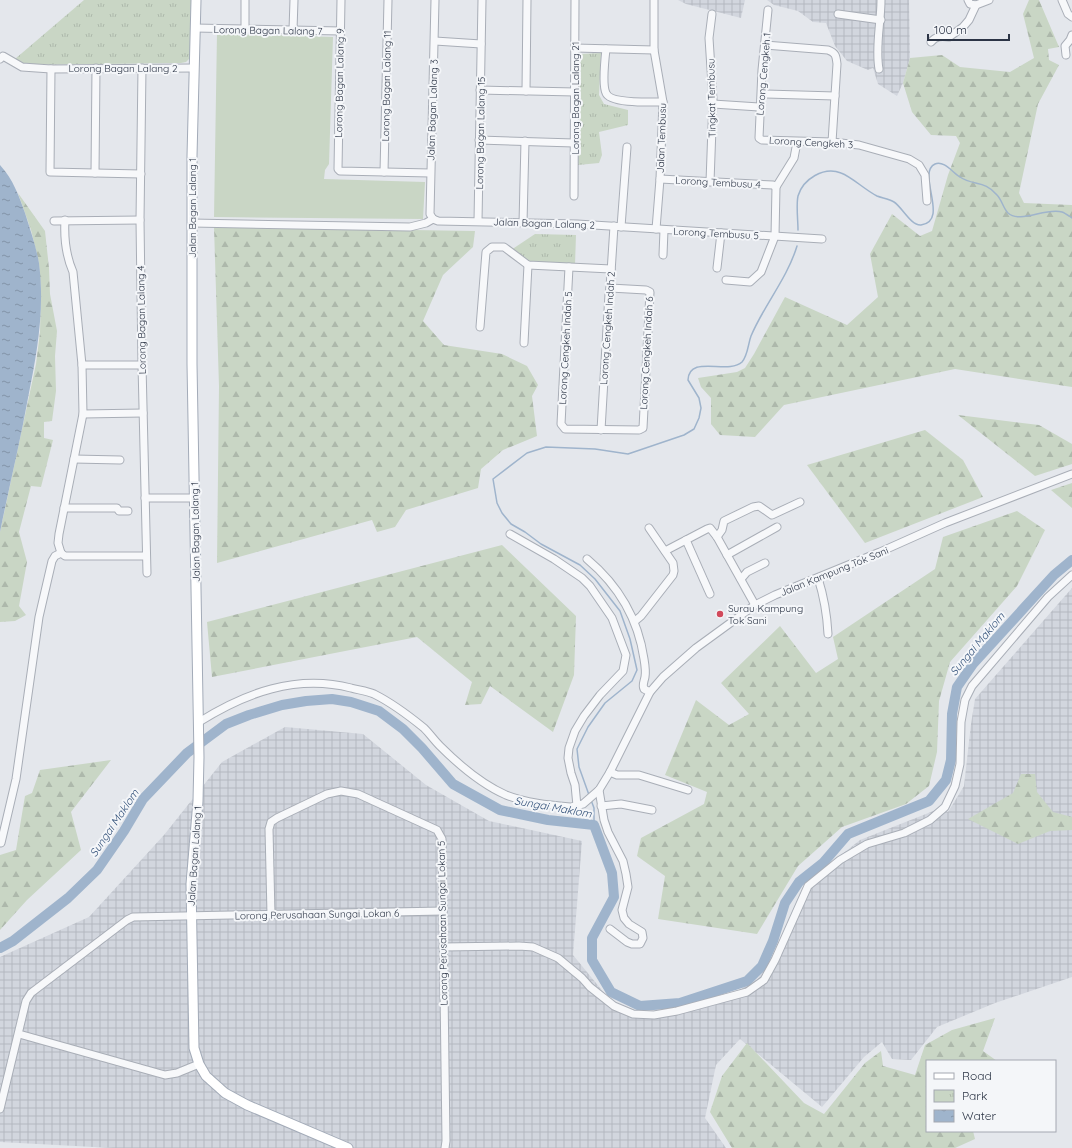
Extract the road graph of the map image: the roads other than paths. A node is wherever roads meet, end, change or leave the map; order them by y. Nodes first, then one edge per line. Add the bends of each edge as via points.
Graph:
1 (196, 0) edge
2 (245, 0) edge
3 (294, 0) edge
4 (341, 0) edge
5 (388, 0) edge
6 (435, 0) edge
7 (482, 0) edge
8 (527, 0) edge
9 (575, 0) edge
10 (654, 0) edge
11 (881, 0) edge
12 (968, 0) edge
13 (989, 0) edge
14 (1062, 0) edge
15 (976, 6) junction
16 (768, 10) dead end
17 (712, 14) dead end
18 (838, 14) dead end
19 (1072, 17) edge
20 (881, 20) junction
21 (195, 28) junction
22 (245, 30) junction
23 (293, 30) junction
24 (341, 31) junction
25 (1072, 35) edge
26 (435, 41) junction
27 (931, 42) dead end
28 (481, 44) junction
29 (765, 45) junction
30 (575, 48) junction
31 (606, 49) junction
32 (654, 50) junction
33 (1066, 55) dead end
34 (0, 59) edge
35 (96, 68) junction
36 (142, 68) junction
37 (194, 68) junction
38 (51, 69) junction
39 (879, 69) dead end
40 (480, 90) junction
41 (526, 91) junction
42 (575, 92) junction
43 (766, 94) dead end
44 (835, 96) junction
45 (663, 102) junction
46 (713, 104) junction
47 (759, 107) junction
48 (759, 138) joint
49 (479, 140) junction
50 (525, 141) junction
51 (797, 142) junction
52 (832, 142) junction
53 (574, 143) junction
54 (627, 147) dead end
55 (384, 172) junction
56 (430, 173) junction
57 (95, 174) junction
58 (141, 174) junction
59 (660, 179) junction
60 (710, 182) junction
61 (776, 187) junction
62 (574, 196) dead end
63 (928, 201) dead end
64 (433, 218) junction
65 (65, 220) junction
66 (140, 220) junction
67 (54, 221) dead end
68 (478, 221) junction
69 (523, 222) junction
70 (192, 223) junction
71 (618, 226) junction
72 (656, 229) junction
73 (664, 230) junction
74 (720, 233) junction
75 (775, 236) junction
76 (822, 240) dead end
77 (663, 254) dead end
78 (528, 265) junction
79 (569, 267) junction
80 (717, 268) dead end
81 (611, 269) junction
82 (726, 280) dead end
83 (610, 288) junction
84 (480, 327) dead end
85 (524, 343) dead end
86 (82, 365) junction
87 (142, 365) junction
88 (143, 413) junction
89 (83, 414) junction
90 (601, 430) junction
91 (74, 459) junction
92 (120, 460) dead end
93 (1072, 474) edge
94 (145, 498) junction
95 (194, 498) junction
96 (800, 502) dead end
97 (64, 508) junction
98 (128, 511) dead end
99 (778, 526) dead end
100 (649, 528) dead end
101 (510, 534) dead end
102 (717, 537) junction
103 (686, 540) junction
104 (665, 551) junction
105 (61, 553) junction
106 (727, 555) junction
107 (146, 556) junction
108 (587, 559) dead end
109 (765, 563) dead end
110 (147, 572) dead end
111 (1072, 574) edge
112 (818, 578) junction
113 (741, 579) junction
114 (710, 594) dead end
115 (755, 605) junction
116 (635, 621) junction
117 (828, 634) dead end
118 (650, 692) junction
119 (199, 723) junction
120 (610, 772) junction
121 (688, 790) dead end
122 (598, 791) junction
123 (580, 805) junction
124 (601, 806) junction
125 (652, 810) dead end
126 (0, 843) edge
127 (443, 911) junction
128 (271, 915) junction
129 (191, 916) junction
130 (610, 928) dead end
131 (443, 947) junction
132 (19, 1034) junction
133 (199, 1064) junction
134 (0, 1109) edge
135 (348, 1148) edge
136 (445, 1148) edge

1 - 21 main road, Jalan Bagan Lalang 1
2 - 22 street
3 - 23 street
4 - 24 street, Lorong Bagan Lalang 9
5 - 55 street, Lorong Bagan Lalang 11
6 - 26 street, Jalan Bagan Lalang 3
7 - 28 street, Lorong Bagan Lalang 15
8 - 41 street
9 - 30 street, Lorong Bagan Lalang 21
10 - 32 street, Jalan Tembusu
11 - 20 street
12 - 15 street
13 - 15 street
14 - 19 street
15 - 27 street via 963,27 948,37 934,38
16 - 29 street, Lorong Cengkeh 1
17 - 46 street, Tingkat Tembusu via 709,38
18 - 20 street
20 - 39 street via 877,56
21 - 22 street, Lorong Bagan Lalang 7
21 - 37 main road, Jalan Bagan Lalang 1
22 - 23 street, Lorong Bagan Lalang 7
23 - 24 street, Lorong Bagan Lalang 7
24 - 55 street, Lorong Bagan Lalang 9 via 337,166 340,171
25 - 33 street via 1065,46
26 - 28 street
26 - 56 street, Jalan Bagan Lalang 3
28 - 40 street, Lorong Bagan Lalang 15
29 - 44 street via 828,50 834,53
29 - 47 street, Lorong Cengkeh 1
30 - 31 street
30 - 42 street, Lorong Bagan Lalang 21
31 - 32 street
31 - 45 street via 604,82 608,96 617,100
32 - 45 street, Jalan Tembusu
34 - 38 street, Lorong Bagan Lalang 2 via 3,56 22,67
35 - 36 street, Lorong Bagan Lalang 2
35 - 38 street, Lorong Bagan Lalang 2
35 - 57 street
36 - 37 street, Lorong Bagan Lalang 2
36 - 58 street, Lorong Bagan Lalang 4
37 - 70 main road, Jalan Bagan Lalang 1
38 - 57 street via 50,172
40 - 41 street
40 - 49 street, Lorong Bagan Lalang 15
41 - 42 street
42 - 53 street, Lorong Bagan Lalang 21
43 - 44 street
44 - 52 street
45 - 59 street, Jalan Tembusu
46 - 47 street
46 - 60 street, Tingkat Tembusu
47 - 48 street, Lorong Cengkeh 1
48 - 51 street, Lorong Cengkeh 3
49 - 50 street
49 - 68 street, Lorong Bagan Lalang 15
50 - 53 street
50 - 69 street
51 - 52 street, Lorong Cengkeh 3
51 - 61 street via 794,158
52 - 63 street, Lorong Cengkeh 3 via 860,145 909,159 919,165 925,175
53 - 62 street, Lorong Bagan Lalang 21
54 - 71 street, Lorong Cengkeh Indah 2
55 - 56 street
56 - 64 street, Jalan Bagan Lalang 3 via 430,214
57 - 58 street
58 - 66 street, Lorong Bagan Lalang 4
59 - 60 street, Lorong Tembusu 4
59 - 72 street, Jalan Tembusu
60 - 61 street, Lorong Tembusu 4
61 - 75 street
64 - 68 street, Jalan Bagan Lalang 2 via 438,221
64 - 70 street via 426,223 410,227
65 - 66 street
65 - 67 street
65 - 86 street via 64,229 73,272
66 - 87 street, Lorong Bagan Lalang 4
68 - 69 street, Jalan Bagan Lalang 2
69 - 71 street, Jalan Bagan Lalang 2
70 - 95 main road, Jalan Bagan Lalang 1
71 - 72 street, Jalan Bagan Lalang 2
71 - 81 street, Lorong Cengkeh Indah 2
72 - 73 street, Lorong Tembusu 5
73 - 74 street, Lorong Tembusu 5
73 - 77 street
74 - 75 street, Lorong Tembusu 5
74 - 80 street
75 - 76 street, Lorong Tembusu 5
75 - 82 street via 761,272 750,282
78 - 79 street
78 - 84 street via 504,247 492,247 486,252
78 - 85 street
79 - 81 street
79 - 90 street, Lorong Cengkeh Indah 5 via 561,424 567,430
81 - 83 street, Lorong Cengkeh Indah 2
83 - 90 street, Lorong Cengkeh Indah 2
83 - 90 street, Lorong Cengkeh Indah 6 via 650,292 643,423 641,430
86 - 87 street
86 - 89 street
87 - 88 street, Lorong Bagan Lalang 4
88 - 89 street
88 - 94 street, Lorong Bagan Lalang 4
89 - 91 street
91 - 92 street
91 - 97 street
93 - 112 street, Jalan Kampung Tok Sani via 945,523
94 - 95 street
94 - 107 street, Lorong Bagan Lalang 4
95 - 119 main road, Jalan Bagan Lalang 1
96 - 102 street via 772,515 759,506 753,507 724,521
97 - 98 street via 117,508 119,511
97 - 105 street via 58,543
99 - 106 street
100 - 104 street
101 - 123 street via 554,559 590,586 612,618 626,655 623,672 600,694 584,716 569,748 568,758
102 - 103 street via 710,528
102 - 106 street
103 - 104 street
103 - 114 street
104 - 116 street via 673,563 674,571
105 - 107 street via 64,556
105 - 126 street via 52,561 38,617 20,758
106 - 113 street
107 - 110 street, Lorong Bagan Lalang 4
108 - 116 street via 609,579
109 - 113 street via 747,572
111 - 131 street via 1048,597 972,686 965,700 961,722 960,764 955,786 944,807 930,820 904,833 868,844 840,860 808,886 764,980 747,992 676,1011 654,1015 633,1014 614,1006 558,958 533,947
112 - 115 street, Jalan Kampung Tok Sani
112 - 117 street via 826,609
113 - 115 street
115 - 118 street, Jalan Kampung Tok Sani via 696,648
116 - 118 street via 645,663 642,686
118 - 120 street, Jalan Kampung Tok Sani
119 - 123 street via 232,704 276,687 310,682 339,685 373,693 395,705 425,730 462,767 506,795 529,802 571,807
119 - 129 main road, Jalan Bagan Lalang 1 via 198,800
120 - 121 street via 617,775 639,776
120 - 122 street, Jalan Kampung Tok Sani
122 - 123 street, Jalan Kampung Tok Sani
122 - 124 street
124 - 125 street via 621,804
124 - 130 street via 608,832 623,861 626,874 628,887 622,910 624,918 642,932 643,938 640,944 632,944
127 - 128 street, Lorong Perusahaan Sungai Lokan 6
127 - 128 street, Lorong Perusahaan Sungai Lokan 5 via 442,839 437,830 358,794 341,791 327,794 271,822
127 - 131 street, Lorong Perusahaan Sungai Lokan 5
128 - 129 street, Lorong Perusahaan Sungai Lokan 6
129 - 132 street, Lorong Perusahaan Sungai Lokan 6 via 133,917 127,920 31,993 26,1001
129 - 133 main road, Jalan Bagan Lalang 1 via 194,1048
131 - 136 street, Lorong Perusahaan Sungai Lokan 5
132 - 133 street via 165,1075
132 - 134 street, Lorong Perusahaan Sungai Lokan 6
133 - 135 main road via 206,1076 237,1100

